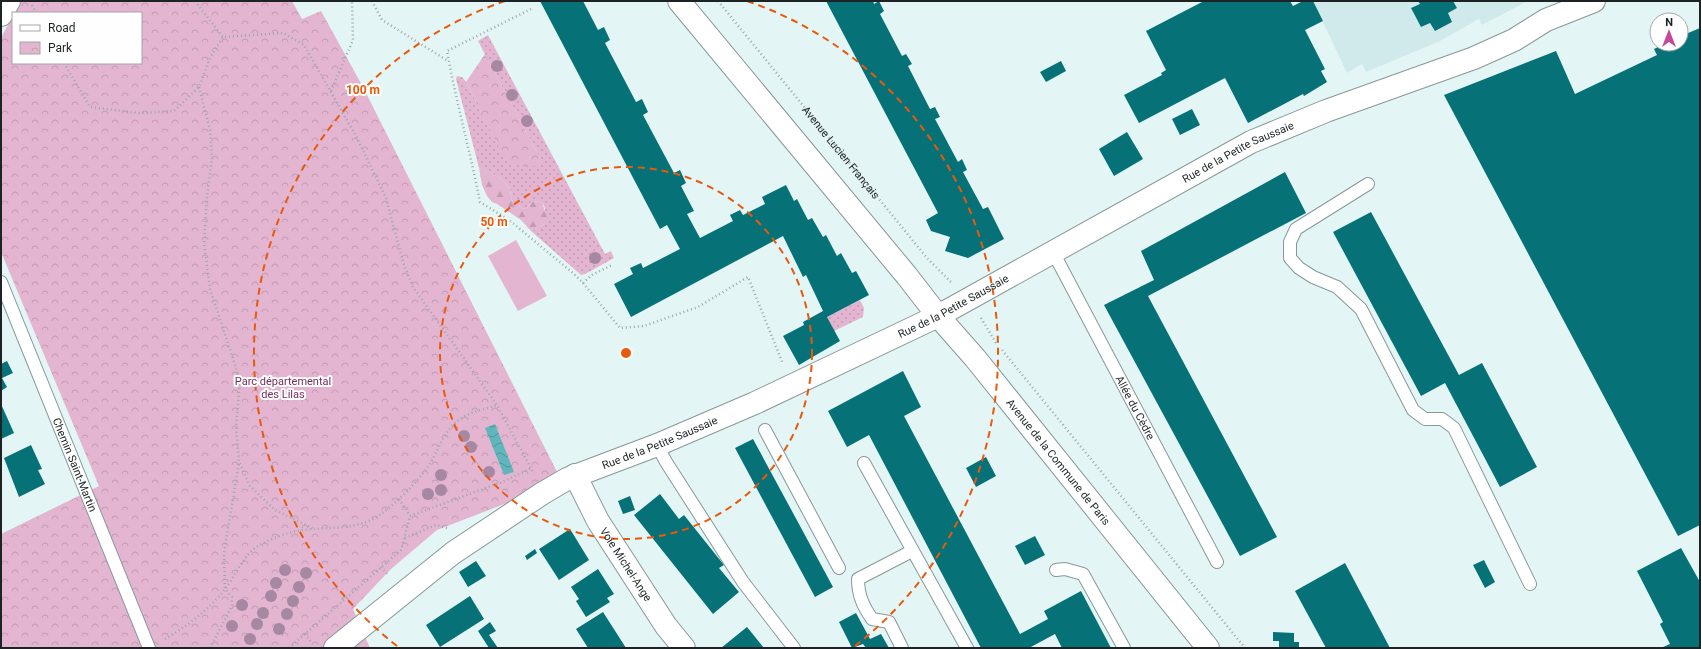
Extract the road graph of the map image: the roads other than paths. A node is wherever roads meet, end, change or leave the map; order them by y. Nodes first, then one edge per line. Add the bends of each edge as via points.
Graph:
1 (9, 1) edge
2 (679, 1) edge
3 (1594, 1) edge
4 (1, 15) edge
5 (1368, 184) dead end
6 (1053, 252) junction
7 (1, 282) edge
8 (938, 316) junction
9 (765, 430) dead end
10 (657, 445) junction
11 (864, 463) dead end
12 (575, 475) junction
13 (912, 551) junction
14 (1218, 562) dead end
15 (839, 568) dead end
16 (1056, 570) dead end
17 (1530, 584) dead end
18 (325, 647) edge
19 (149, 648) edge
20 (684, 648) edge
21 (794, 648) edge
22 (902, 648) edge
23 (967, 648) edge
24 (1124, 648) edge
25 (1208, 648) edge

1 - 4 street
2 - 8 street, Avenue de la Commune de Paris
3 - 6 street, Rue de la Petite Saussaie via 1546,20 1514,40 1474,58 1326,110 1251,142
5 - 17 lane via 1296,229 1290,242 1290,258 1313,278 1337,287 1361,309 1413,410 1425,419 1442,419 1454,428
6 - 8 street, Rue de la Petite Saussaie
6 - 14 lane, Allée du Cèdre
7 - 19 lane, Chemin Saint-Martin
8 - 10 street, Rue de la Petite Saussaie via 755,404
8 - 25 street, Avenue de la Commune de Paris via 975,358
9 - 15 lane
10 - 12 street, Rue de la Petite Saussaie
10 - 21 lane via 744,582
11 - 13 lane
12 - 18 street, Rue de la Petite Saussaie via 542,493 453,554
12 - 20 street, Voie Michel-Ange via 598,521 666,626
13 - 22 lane via 858,579 858,591 864,608 872,619 889,622
13 - 23 lane
16 - 24 lane via 1065,569 1083,574

